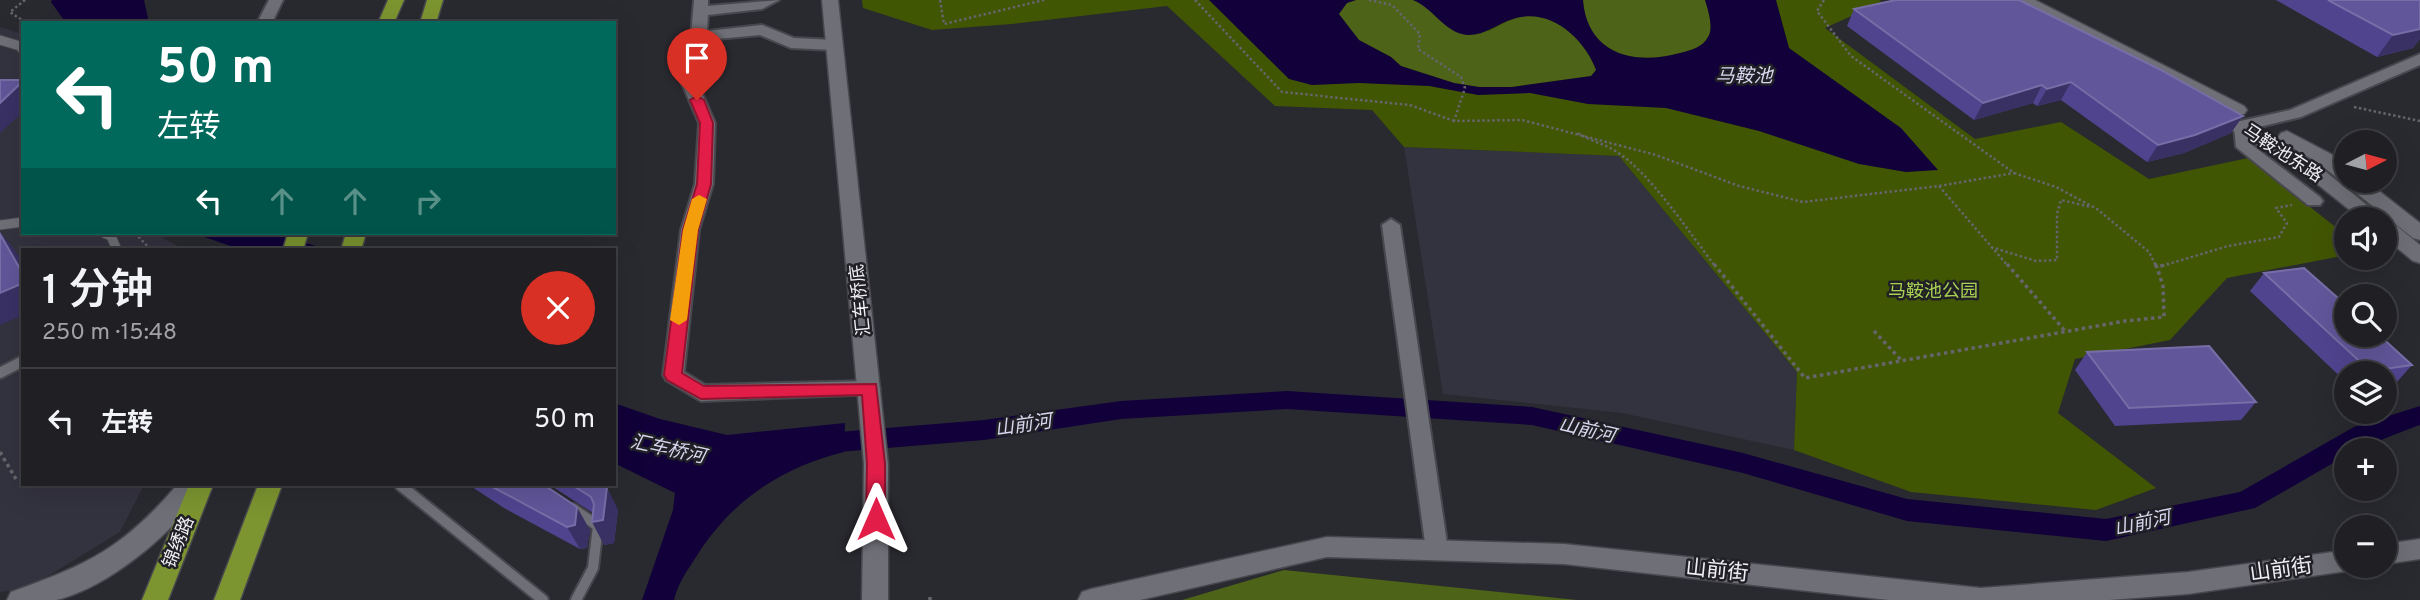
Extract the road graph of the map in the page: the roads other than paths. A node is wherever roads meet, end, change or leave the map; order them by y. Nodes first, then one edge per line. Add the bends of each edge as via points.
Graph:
1 (276, 0) edge
2 (396, 0) edge
3 (435, 0) edge
4 (772, 0) edge
5 (830, 0) edge
6 (2017, 3) edge
7 (701, 5) edge
8 (265, 21) edge
9 (387, 21) edge
10 (429, 21) edge
11 (699, 36) junction
12 (0, 40) edge
13 (834, 44) junction
14 (21, 47) edge
15 (2420, 59) edge
16 (2251, 124) junction
17 (2334, 167) edge
18 (2369, 193) edge
19 (2314, 201) road end
20 (2359, 207) edge
21 (21, 222) edge
22 (0, 225) edge
23 (1391, 225) dead end
24 (2420, 233) edge
25 (2397, 237) edge
26 (2420, 257) edge
27 (21, 362) edge
28 (1, 376) edge
29 (870, 396) junction
30 (190, 486) edge
31 (201, 486) edge
32 (270, 486) edge
33 (401, 486) edge
34 (557, 499) edge
35 (2420, 549) edge
36 (1437, 550) junction
37 (2397, 552) edge
38 (2334, 562) edge
39 (20, 600) edge
40 (155, 600) edge
41 (227, 600) edge
42 (543, 600) edge
43 (576, 600) edge
44 (875, 600) edge
45 (1091, 600) edge

1 - 8 street
2 - 9 main road
3 - 10 main road
4 - 7 street via 762,5
5 - 13 main road, 汇车桥底
6 - 16 main road, 马鞍池东路
7 - 11 street
11 - 13 street via 762,30 791,43
11 - 29 street via 687,77 706,123 704,184 690,230 673,375 701,393
12 - 14 lane
13 - 29 main road, 汇车桥底
15 - 16 street via 2295,114
16 - 17 main road, 马鞍池东路
16 - 19 street via 2244,147
16 - 20 main road, 马鞍池东路
18 - 24 main road
21 - 22 lane
23 - 36 street
25 - 26 main road
27 - 28 lane
29 - 44 main road, 汇车桥底 via 876,464
30 - 39 main road via 152,530 121,553 79,578
31 - 40 main road, 锦绣路
32 - 41 main road
33 - 42 lane
34 - 43 lane via 598,526 593,568
35 - 37 main road
36 - 38 main road, 山前街 via 1564,554 1981,599 2188,583
36 - 45 main road, 山前街 via 1327,547

